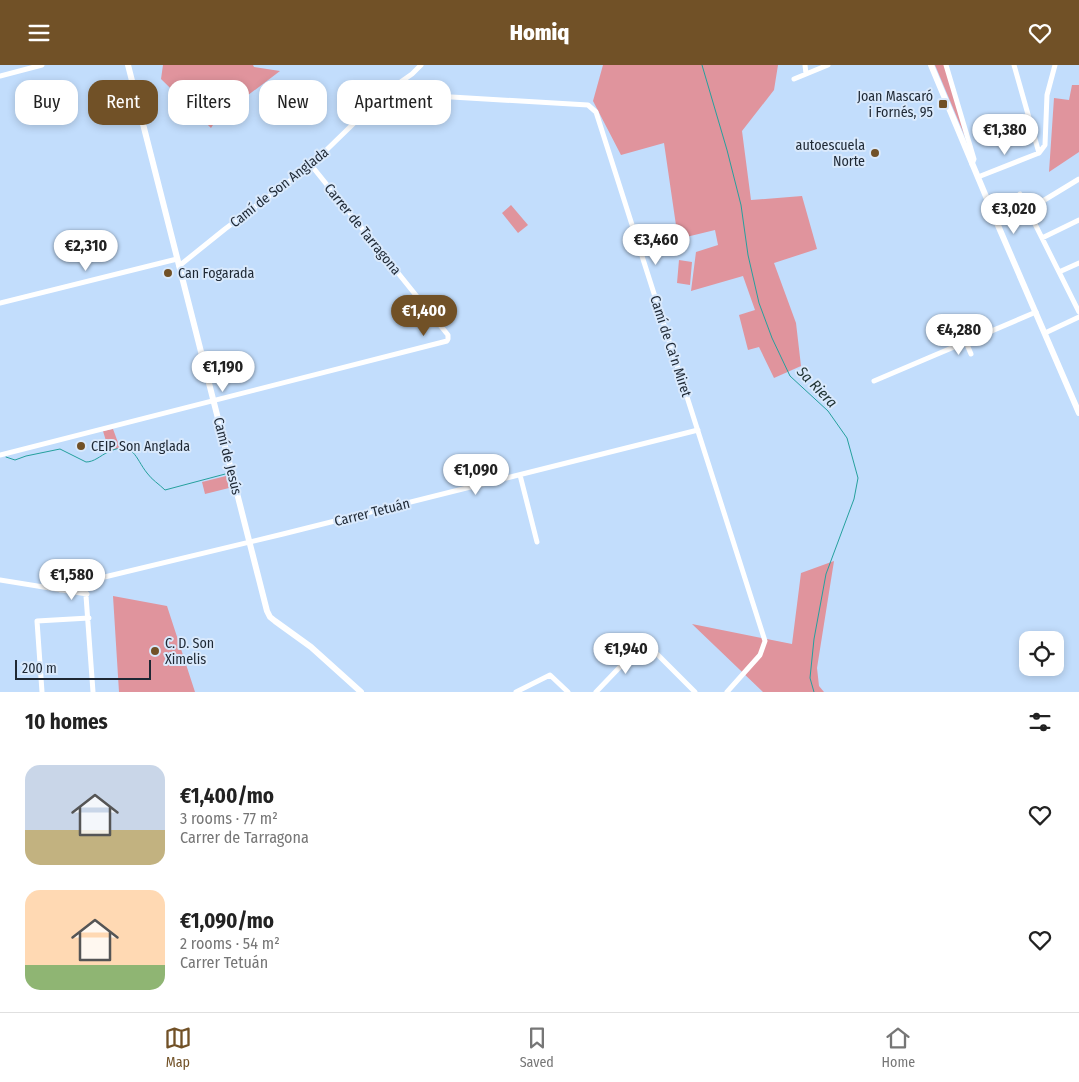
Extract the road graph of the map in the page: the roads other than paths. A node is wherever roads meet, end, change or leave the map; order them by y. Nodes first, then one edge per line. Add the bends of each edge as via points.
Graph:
1 (42, 65) edge
2 (128, 65) edge
3 (421, 65) edge
4 (805, 65) edge
5 (828, 65) edge
6 (931, 65) edge
7 (946, 65) edge
8 (1014, 65) edge
9 (1055, 65) edge
10 (806, 74) junction
11 (0, 75) edge
12 (794, 79) dead end
13 (403, 80) edge
14 (451, 97) edge
15 (352, 125) edge
16 (1039, 153) junction
17 (972, 164) junction
18 (311, 165) junction
19 (978, 177) junction
20 (1079, 179) edge
21 (1020, 194) dead end
22 (1028, 210) junction
23 (1079, 220) edge
24 (1042, 238) junction
25 (177, 259) junction
26 (1079, 263) edge
27 (179, 267) junction
28 (1060, 272) junction
29 (0, 303) edge
30 (1036, 312) junction
31 (1079, 312) edge
32 (1079, 317) edge
33 (960, 328) dead end
34 (1045, 333) junction
35 (966, 342) junction
36 (971, 354) dead end
37 (874, 381) dead end
38 (214, 401) junction
39 (1079, 413) edge
40 (698, 430) junction
41 (0, 455) edge
42 (520, 475) junction
43 (250, 542) junction
44 (537, 542) dead end
45 (0, 580) edge
46 (85, 582) junction
47 (60, 590) junction
48 (87, 593) junction
49 (89, 618) junction
50 (42, 692) edge
51 (93, 692) edge
52 (361, 692) edge
53 (516, 692) edge
54 (568, 692) edge
55 (596, 692) edge
56 (695, 692) edge
57 (727, 692) edge

1 - 11 street
2 - 25 street, Camí de Jesús
3 - 13 street, Camí de Son Anglada
4 - 10 street
5 - 10 street
6 - 17 street
7 - 17 street via 974,159
8 - 16 street
9 - 16 street via 1047,95 1045,145
10 - 12 street
14 - 40 street, Camí de Ca'n Miret via 588,105 596,112
15 - 18 street, Camí de Son Anglada
16 - 19 street
17 - 19 street
18 - 27 street, Camí de Son Anglada
18 - 38 street, Carrer de Tarragona via 448,339
19 - 30 street
20 - 22 street
21 - 22 street
22 - 24 street
23 - 24 street
24 - 28 street
25 - 27 street, Camí de Jesús
25 - 29 street
26 - 28 street
27 - 38 street, Camí de Jesús
28 - 31 street
30 - 34 street
30 - 35 street
32 - 34 street
33 - 35 street
34 - 39 street
35 - 36 street
35 - 37 street
38 - 41 street
38 - 43 street, Camí de Jesús
40 - 42 street, Carrer Tetuán
40 - 57 street, Camí de Ca'n Miret via 765,641 760,655
42 - 43 street, Carrer Tetuán
42 - 44 street
43 - 46 street, Carrer Tetuán
43 - 52 street, Camí de Jesús via 270,617 311,647
45 - 47 street
46 - 47 street, Carrer Tetuán
46 - 48 street
47 - 48 street
48 - 49 street
49 - 50 street via 37,621
49 - 51 street
53 - 54 street via 550,675
55 - 56 street via 644,644

